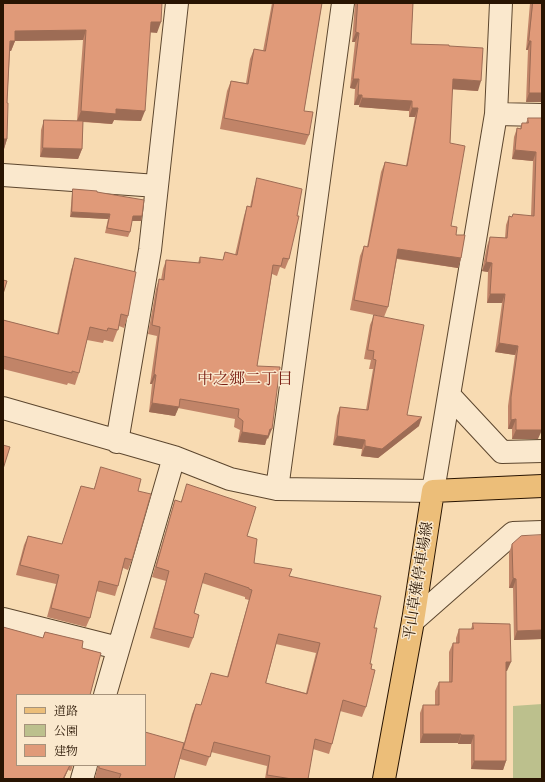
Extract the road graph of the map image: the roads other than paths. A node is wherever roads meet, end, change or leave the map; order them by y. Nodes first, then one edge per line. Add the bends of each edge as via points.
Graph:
1 (177, 3) edge
2 (343, 3) edge
3 (501, 3) edge
4 (496, 114) junction
5 (542, 116) edge
6 (3, 175) edge
7 (157, 186) junction
8 (449, 395) junction
9 (3, 408) edge
10 (117, 442) junction
11 (542, 451) edge
12 (174, 457) junction
13 (542, 486) edge
14 (277, 489) junction
15 (433, 491) junction
16 (542, 532) edge
17 (3, 619) edge
18 (413, 621) junction
19 (118, 648) junction
20 (105, 694) edge
21 (86, 766) edge
22 (82, 779) edge
23 (384, 779) edge

1 - 7 street
2 - 14 street
3 - 4 street
4 - 5 street
4 - 8 street
6 - 7 street
7 - 10 street via 150,250
8 - 11 street via 502,452
8 - 15 street
9 - 10 street
10 - 12 street
12 - 14 street via 230,478
12 - 19 street
13 - 15 main road
14 - 15 street
15 - 18 main road, 平山草薙停車場線
16 - 18 street via 513,533
17 - 19 street
18 - 23 main road, 平山草薙停車場線
19 - 20 street
21 - 22 street

